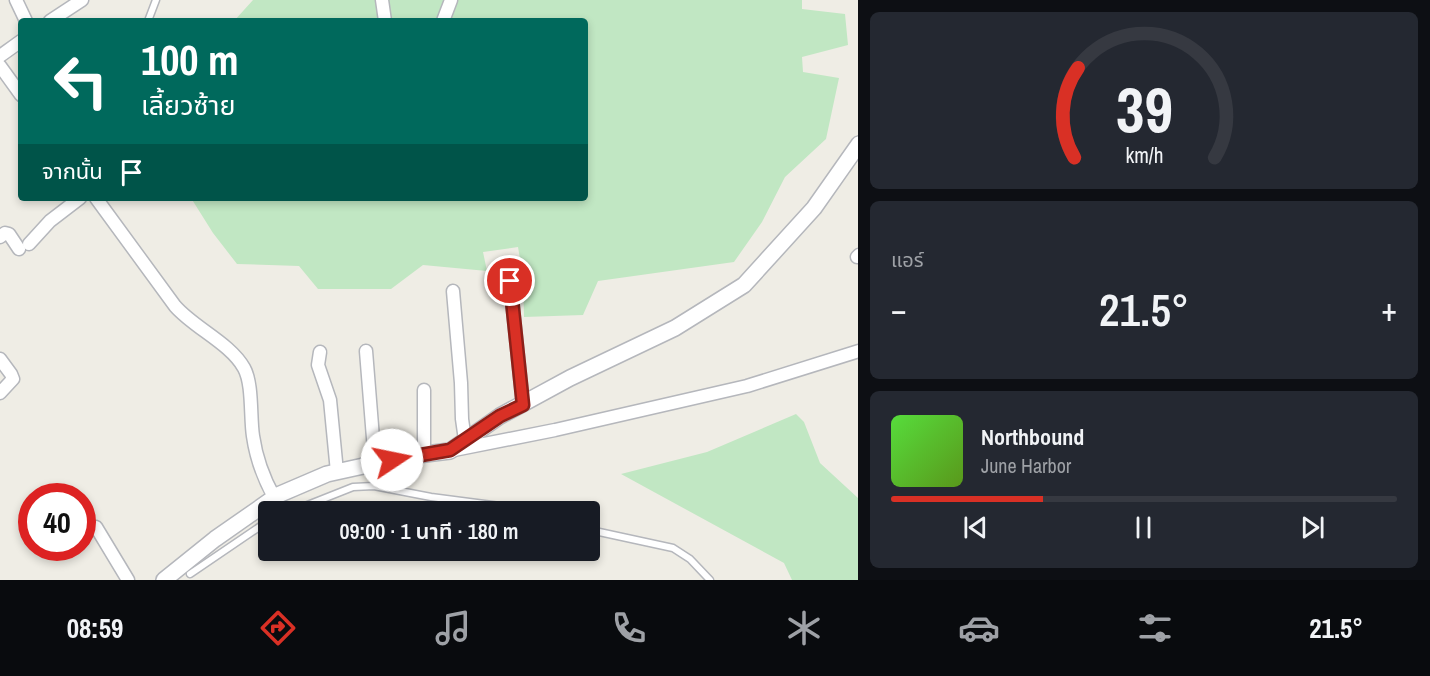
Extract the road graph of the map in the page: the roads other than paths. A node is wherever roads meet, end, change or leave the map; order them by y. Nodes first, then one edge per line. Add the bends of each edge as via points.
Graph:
1 (16, 0) edge
2 (82, 0) edge
3 (156, 0) edge
4 (382, 0) edge
5 (451, 0) edge
6 (25, 18) edge
7 (55, 18) edge
8 (149, 18) edge
9 (385, 18) edge
10 (444, 18) edge
11 (18, 43) edge
12 (0, 56) edge
13 (0, 66) edge
14 (18, 91) edge
15 (858, 144) edge
16 (76, 201) edge
17 (98, 201) edge
18 (0, 237) edge
19 (510, 281) dead end
20 (453, 291) dead end
21 (366, 351) dead end
22 (858, 351) edge
23 (320, 352) dead end
24 (0, 359) edge
25 (424, 390) dead end
26 (0, 393) edge
27 (523, 405) junction
28 (465, 440) junction
29 (450, 450) junction
30 (424, 454) junction
31 (375, 463) junction
32 (337, 472) junction
33 (274, 497) junction
34 (318, 501) edge
35 (462, 501) edge
36 (96, 527) dead end
37 (258, 527) edge
38 (600, 532) edge
39 (187, 569) junction
40 (128, 580) edge
41 (164, 580) edge
42 (196, 580) edge
43 (710, 580) edge

1 - 6 street
2 - 7 street
3 - 8 lane
4 - 9 street
5 - 10 street
11 - 12 street
13 - 14 street
15 - 27 street via 814,208 744,285 675,328
16 - 18 street via 24,246 9,234
17 - 33 street via 175,306 244,367 253,438
19 - 27 street
20 - 28 street
21 - 31 street
22 - 29 street via 747,386
23 - 32 street via 318,364 330,400
24 - 26 street via 13,379
25 - 30 street
27 - 28 street
28 - 29 street
29 - 30 street
30 - 31 street
31 - 32 street
32 - 33 street
33 - 39 street via 215,539
34 - 35 lane via 353,487 374,486
36 - 40 street
37 - 39 lane
38 - 43 lane via 673,548
39 - 41 street
39 - 42 lane

